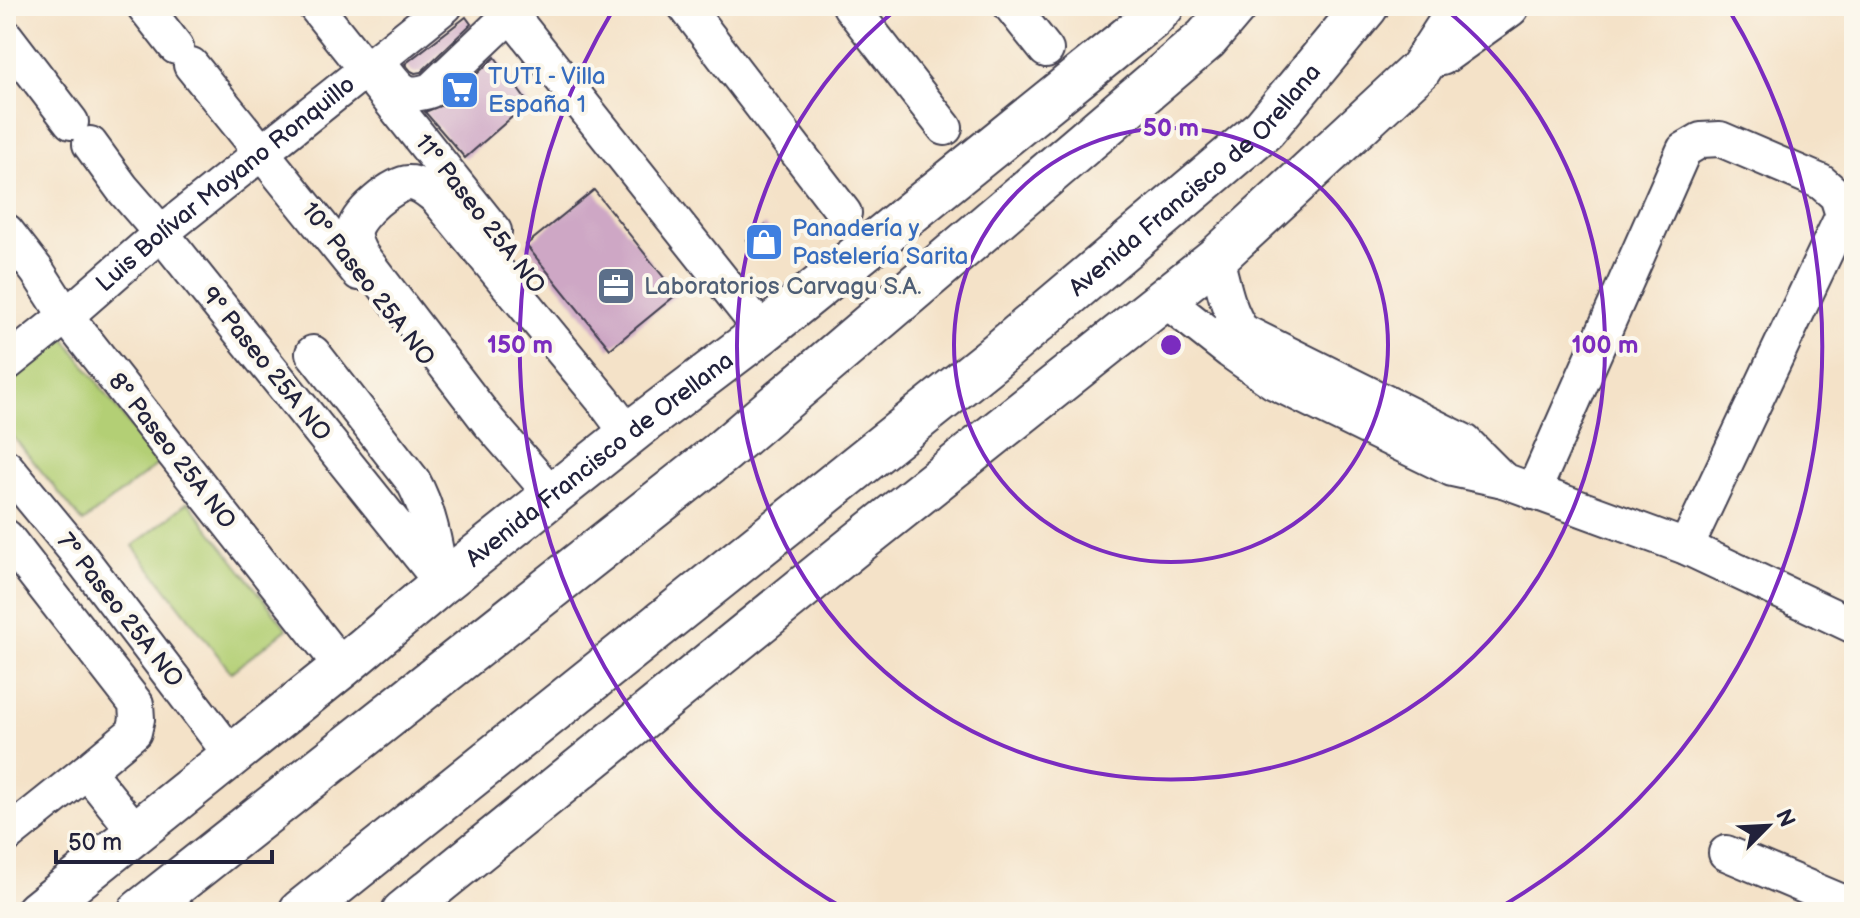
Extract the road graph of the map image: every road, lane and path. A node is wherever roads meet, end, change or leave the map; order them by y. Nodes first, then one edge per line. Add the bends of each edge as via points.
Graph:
1 (144, 6) edge
2 (315, 6) edge
3 (445, 6) edge
4 (685, 6) edge
5 (850, 6) edge
6 (1011, 6) edge
7 (1163, 6) edge
8 (1234, 6) edge
9 (1366, 6) edge
10 (1461, 6) edge
11 (1508, 6) edge
12 (508, 10) edge
13 (6, 37) edge
14 (1046, 50) dead end
15 (371, 65) junction
16 (1420, 69) junction
17 (945, 128) dead end
18 (263, 151) junction
19 (844, 213) dead end
20 (6, 231) edge
21 (161, 233) junction
22 (1216, 258) junction
23 (1164, 299) junction
24 (66, 316) junction
25 (763, 332) junction
26 (1236, 341) junction
27 (313, 353) dead end
28 (6, 364) edge
29 (636, 428) junction
30 (6, 467) edge
31 (1518, 486) junction
32 (548, 500) junction
33 (6, 537) edge
34 (1686, 547) junction
35 (442, 583) junction
36 (1852, 618) edge
37 (342, 667) junction
38 (232, 756) junction
39 (87, 771) junction
40 (136, 832) junction
41 (6, 836) edge
42 (1726, 853) dead end
43 (1854, 907) edge
44 (37, 912) edge
45 (140, 912) edge
46 (301, 912) edge
47 (403, 912) edge

1 - 18 street, 10º Paseo 25A NO
2 - 15 street, 11º Paseo 25A NO
3 - 15 street, Luis Bolívar Moyano Ronquillo
4 - 19 street
5 - 17 street
6 - 14 street
7 - 25 main road, Avenida Francisco de Orellana
8 - 45 highway via 1206,39 722,452
9 - 46 highway, Avenida Francisco de Orellana via 1264,129 992,359
10 - 16 main road
11 - 16 main road
12 - 15 street via 431,90 408,94
12 - 25 street
13 - 21 street, 9º Paseo 25A NO
15 - 18 street, Luis Bolívar Moyano Ronquillo
15 - 29 street, 11º Paseo 25A NO
16 - 22 main road
18 - 21 street, Luis Bolívar Moyano Ronquillo
18 - 32 street, 10º Paseo 25A NO
20 - 24 street, 8º Paseo 25A NO
21 - 24 street, Luis Bolívar Moyano Ronquillo
21 - 35 street, 9º Paseo 25A NO
22 - 23 main road
22 - 26 street
23 - 26 street
23 - 47 main road
24 - 28 street, Luis Bolívar Moyano Ronquillo
24 - 37 street, 8º Paseo 25A NO
25 - 29 main road, Avenida Francisco de Orellana
26 - 31 street via 1274,382 1452,469
27 - 35 street via 413,481 433,532
29 - 32 main road, Avenida Francisco de Orellana
29 - 32 street via 603,400 436,197 410,183 381,197 358,220 355,244 361,255
30 - 38 street, 7º Paseo 25A NO
31 - 34 street
31 - 34 street via 1684,150 1701,140 1720,139 1821,182 1837,196 1843,215
32 - 35 main road, Avenida Francisco de Orellana
33 - 39 street via 136,704 134,732
34 - 36 street
35 - 37 main road, Avenida Francisco de Orellana
37 - 38 main road, Avenida Francisco de Orellana
38 - 40 main road, Avenida Francisco de Orellana
39 - 40 street
39 - 41 street
40 - 44 main road, Avenida Francisco de Orellana
42 - 43 street

